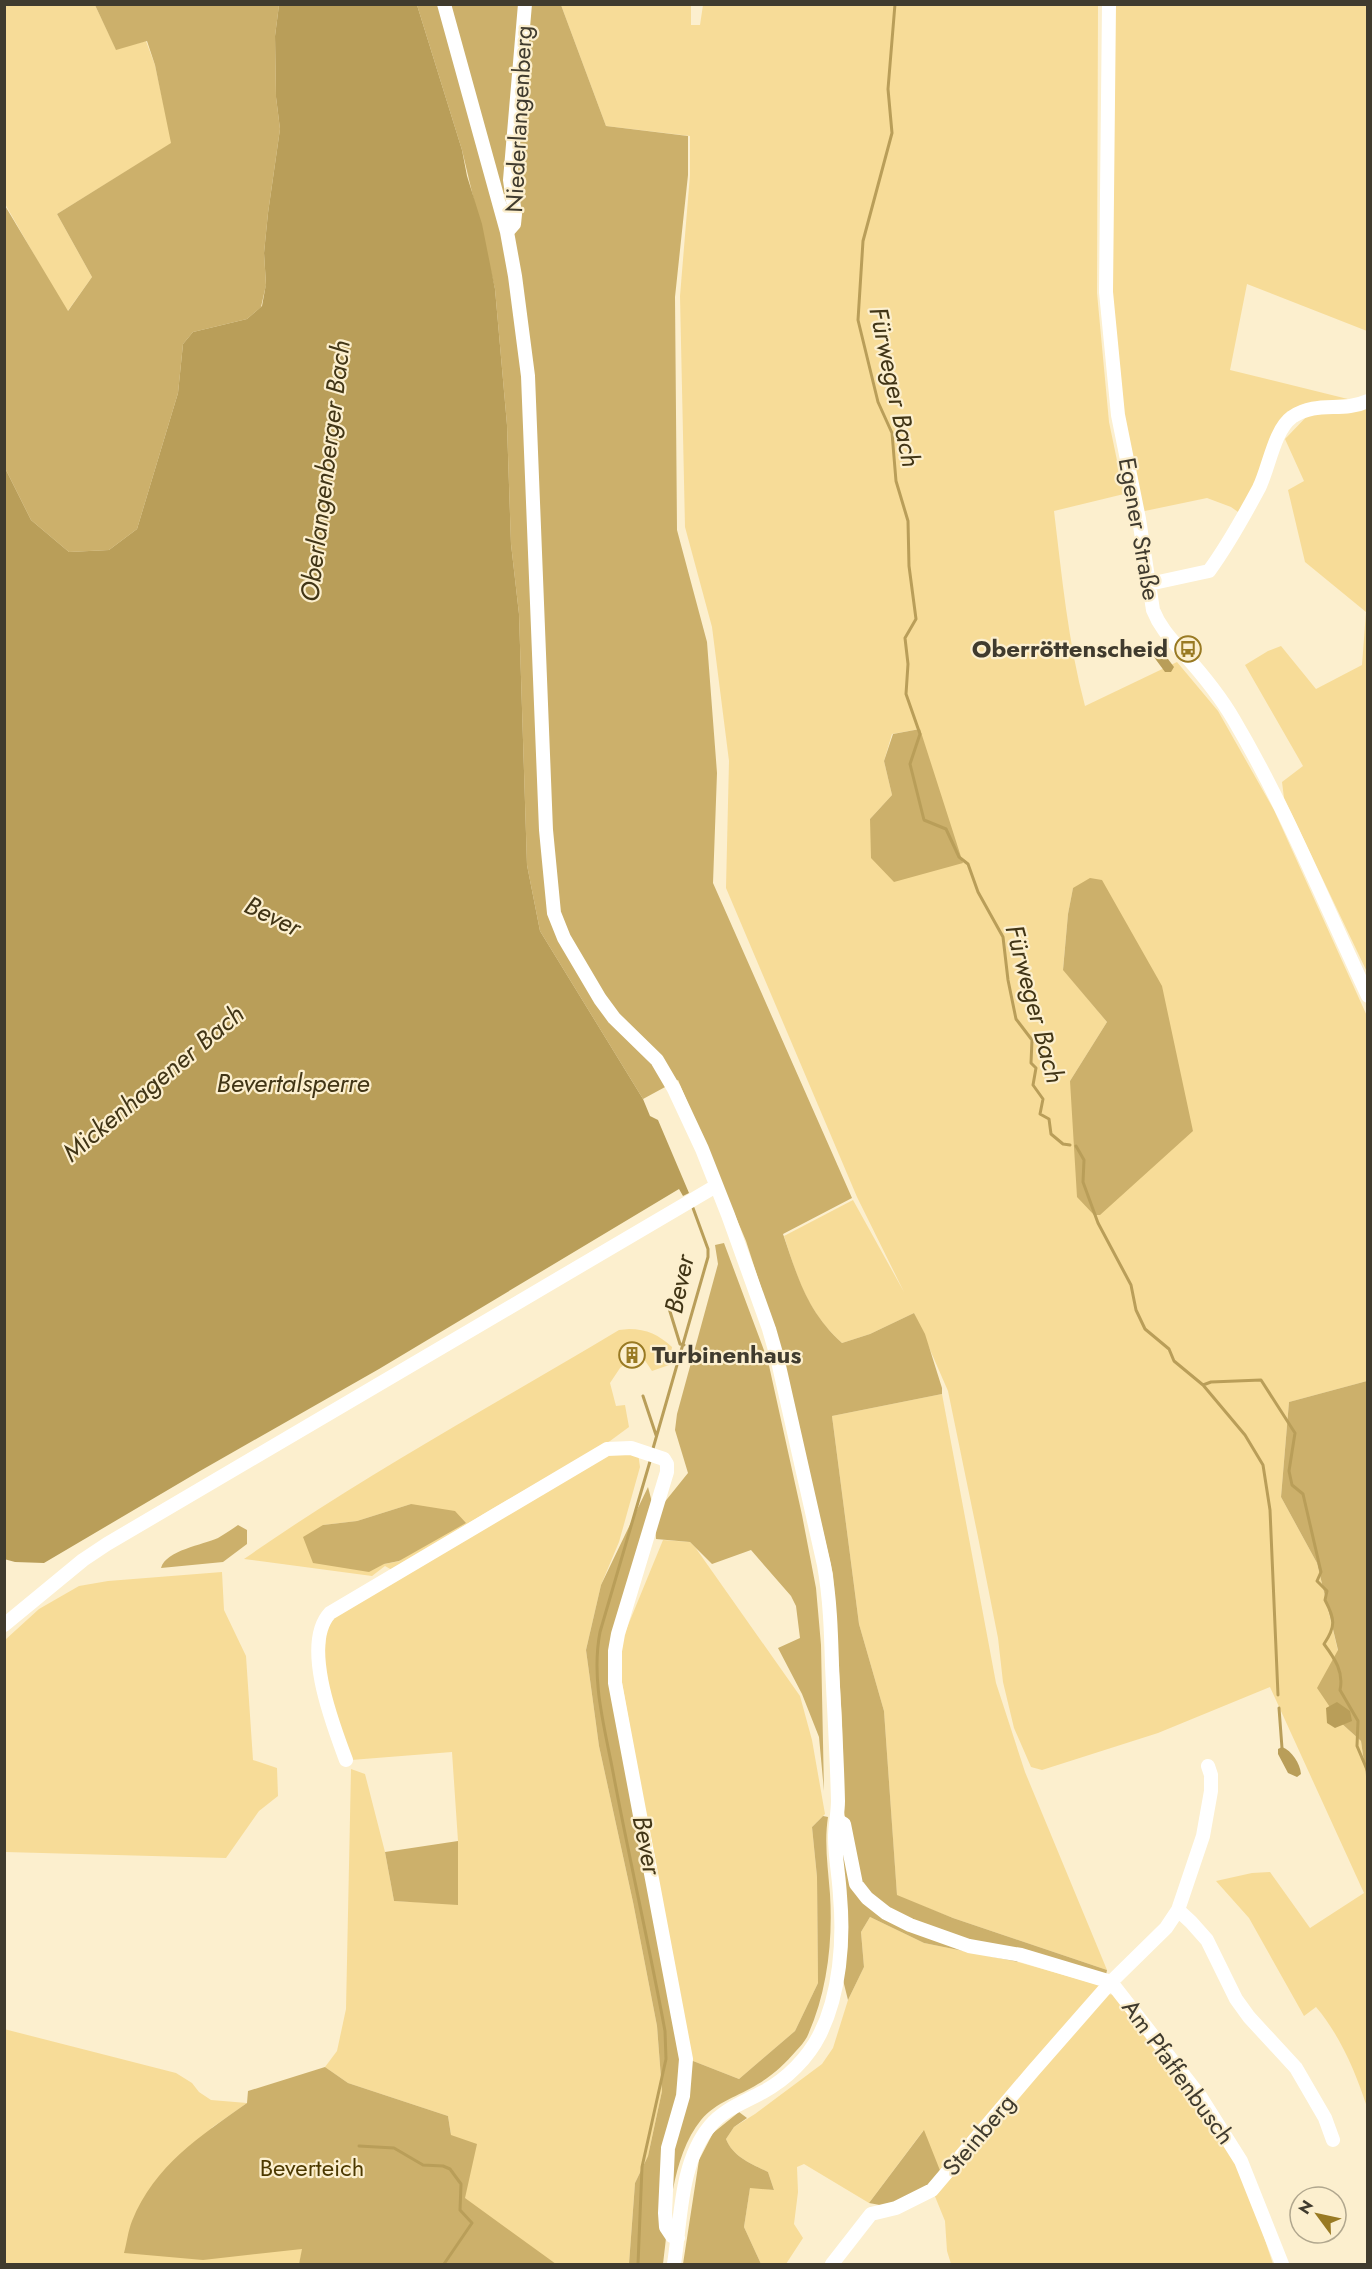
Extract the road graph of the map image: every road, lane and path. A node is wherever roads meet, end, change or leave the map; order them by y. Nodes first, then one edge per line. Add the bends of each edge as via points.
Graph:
1 (444, 4) edge
2 (525, 4) edge
3 (1109, 4) edge
4 (507, 232) junction
5 (1368, 401) edge
6 (1149, 584) junction
7 (1368, 996) edge
8 (716, 1186) junction
9 (4, 1625) edge
10 (346, 1760) dead end
11 (1208, 1766) dead end
12 (837, 1820) junction
13 (1178, 1910) junction
14 (1111, 1982) junction
15 (1333, 2140) dead end
16 (678, 2238) junction
17 (674, 2265) edge
18 (832, 2265) edge
19 (1282, 2265) edge

1 - 4 street
2 - 4 street, Niederlangenberg via 510,180 515,214 514,224
3 - 6 street, Egener Straße via 1106,292 1118,416
4 - 8 street via 528,376 546,830 554,914 600,999 666,1074
5 - 6 street via 1356,406 1312,407 1290,419 1277,438 1259,487 1209,571
6 - 7 street, Egener Straße via 1157,620 1218,693 1257,758
8 - 9 street via 108,1544
8 - 12 street via 774,1348 826,1576
10 - 16 street via 318,1666 321,1629 330,1613 607,1449 623,1447 666,1461 667,1472 618,1634 615,1683 686,2060 683,2096 668,2148 665,2199 666,2227
11 - 13 street, Steinberg via 1211,1775 1205,1827
12 - 14 street via 844,1824 856,1884 886,1912 969,1946 1021,1955
12 - 16 street via 840,1944 836,1978 820,2034 787,2076 722,2115 705,2132 687,2176
13 - 14 street, Steinberg via 1166,1928
13 - 15 street via 1207,1940 1248,2017 1296,2068
14 - 18 street, Steinberg via 932,2190 896,2208 871,2214
14 - 19 street, Am Pfaffenbusch via 1200,2096 1241,2161
16 - 17 street

